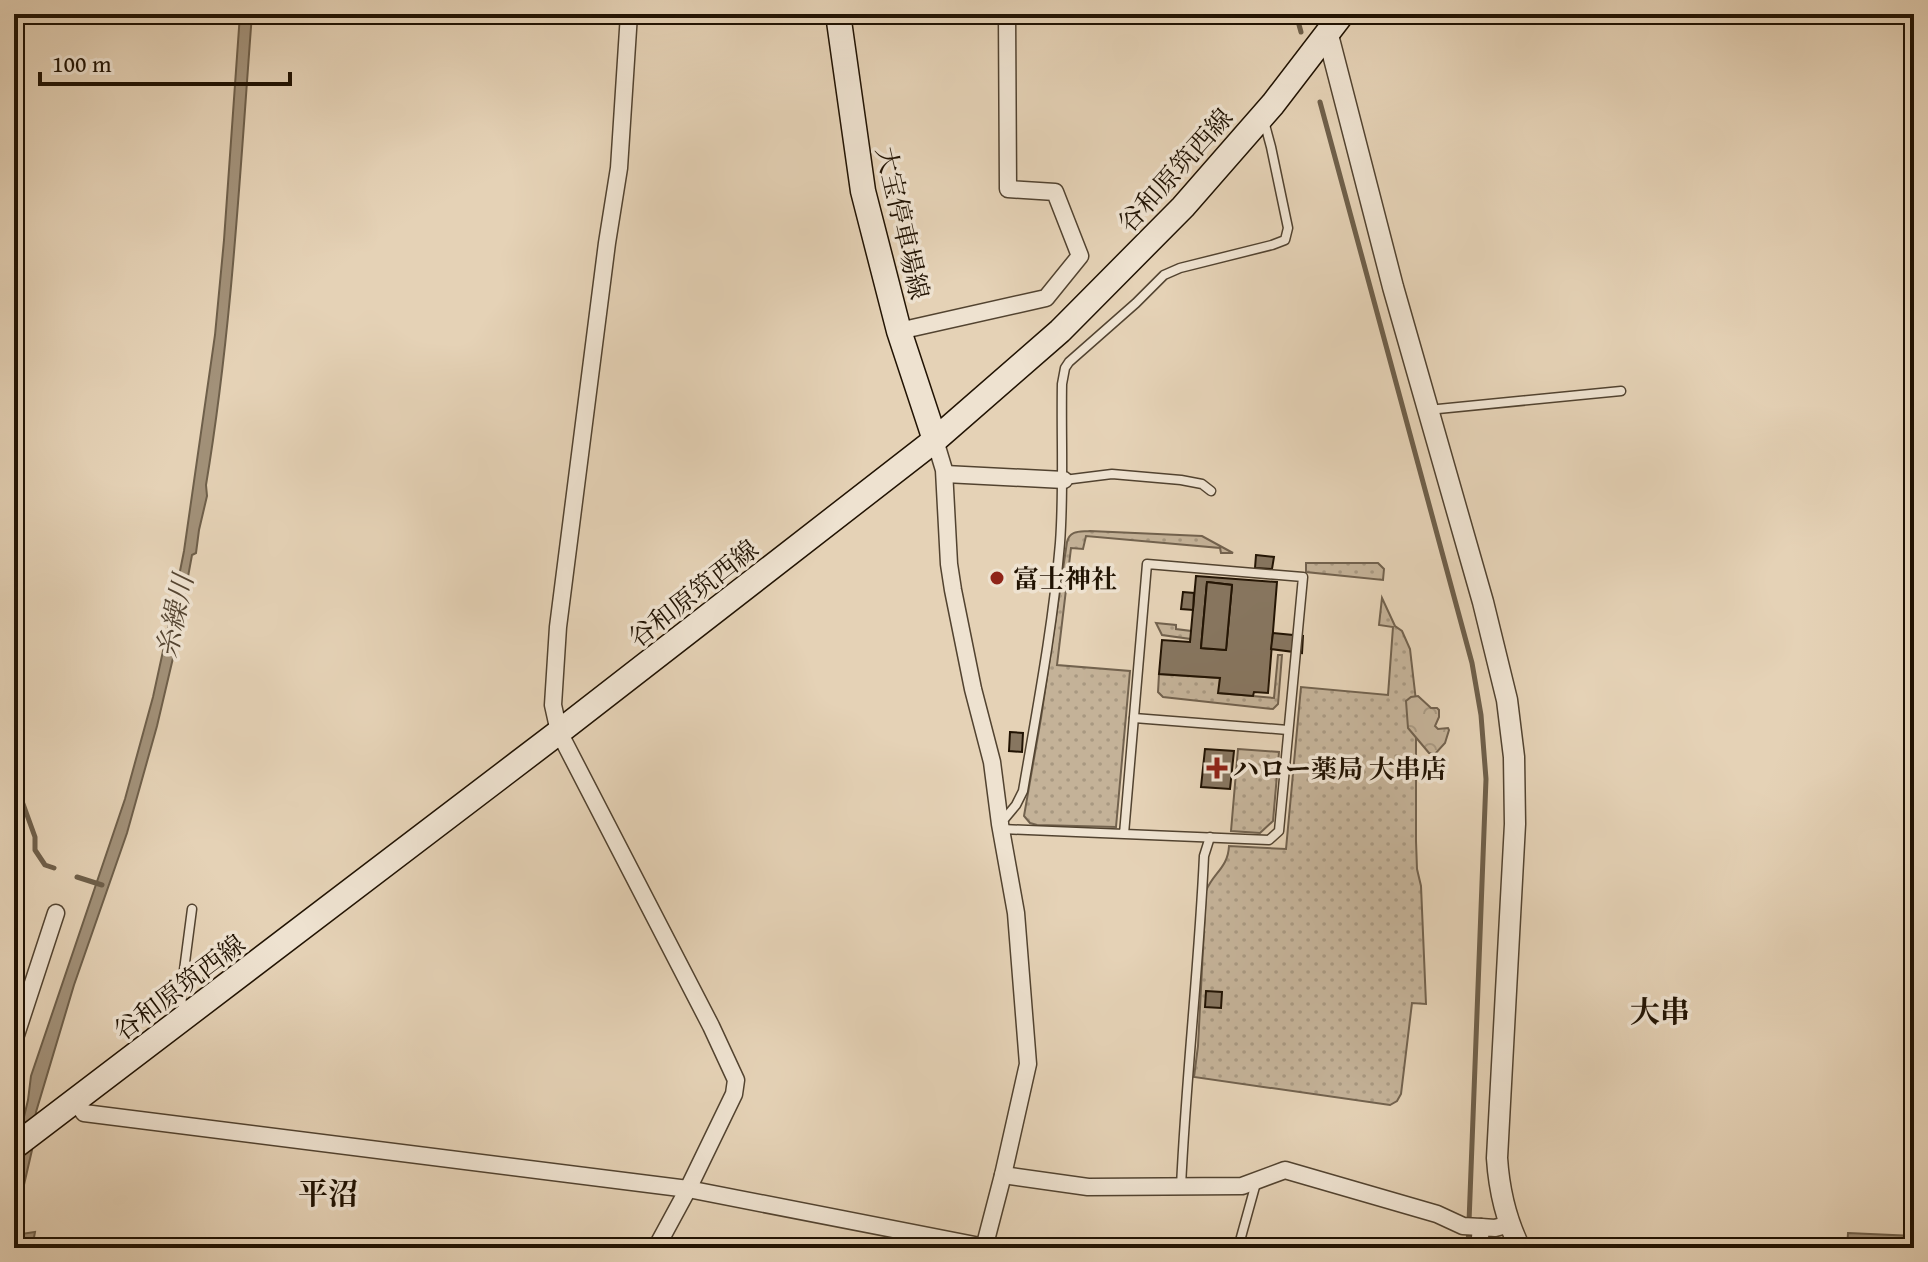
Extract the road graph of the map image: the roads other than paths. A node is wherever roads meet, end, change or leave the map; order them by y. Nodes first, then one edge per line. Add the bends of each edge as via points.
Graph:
1 (629, 14) edge
2 (838, 14) edge
3 (1007, 14) edge
4 (1342, 14) edge
5 (1325, 24) edge
6 (1262, 116) junction
7 (899, 331) junction
8 (1621, 391) dead end
9 (1428, 410) junction
10 (935, 440) junction
11 (945, 474) junction
12 (1064, 480) junction
13 (1211, 491) dead end
14 (1134, 718) junction
15 (1288, 730) junction
16 (559, 732) junction
17 (1000, 826) junction
18 (1124, 834) junction
19 (1210, 837) junction
20 (192, 909) dead end
21 (56, 913) dead end
22 (188, 1016) junction
23 (14, 1041) edge
24 (76, 1101) junction
25 (14, 1147) edge
26 (1003, 1175) junction
27 (1256, 1181) junction
28 (1181, 1187) junction
29 (688, 1189) junction
30 (1510, 1224) junction
31 (1473, 1227) junction
32 (984, 1247) edge
33 (656, 1248) edge
34 (1238, 1248) edge
35 (1479, 1248) edge
36 (1520, 1248) edge

1 - 16 street via 619,168 558,627 553,705
2 - 7 main road, 大宝停車場線 via 863,191
3 - 7 street via 1008,189 1055,192 1080,256 1046,298
4 - 5 main road, 谷和原筑西線
5 - 6 main road, 谷和原筑西線
5 - 9 street
6 - 10 main road, 谷和原筑西線 via 1183,207 1060,331
6 - 12 lane via 1288,228 1285,240 1164,275 1069,362 1062,384
7 - 10 main road, 大宝停車場線
8 - 9 lane
9 - 30 street via 1507,700 1514,757 1497,1158
10 - 11 street
10 - 16 main road, 谷和原筑西線
11 - 12 street
11 - 17 street via 951,577 992,762
12 - 13 lane via 1112,474 1181,480
12 - 17 lane via 1060,546 1023,791
14 - 15 lane
14 - 15 lane via 1147,564 1303,577
14 - 18 lane
15 - 19 lane via 1279,831 1269,840
16 - 22 main road, 谷和原筑西線
16 - 29 street via 736,1080
17 - 18 lane
17 - 26 street via 1016,913 1028,1064
18 - 19 lane
19 - 28 lane via 1204,856
20 - 22 lane via 181,993
21 - 23 street
22 - 24 main road, 谷和原筑西線
24 - 25 main road, 谷和原筑西線
24 - 29 street via 84,1113
26 - 28 street via 1088,1187
26 - 32 street
27 - 28 street
27 - 31 street via 1285,1170
27 - 34 lane
29 - 32 street
29 - 33 street
30 - 31 street
30 - 36 street
31 - 35 street

